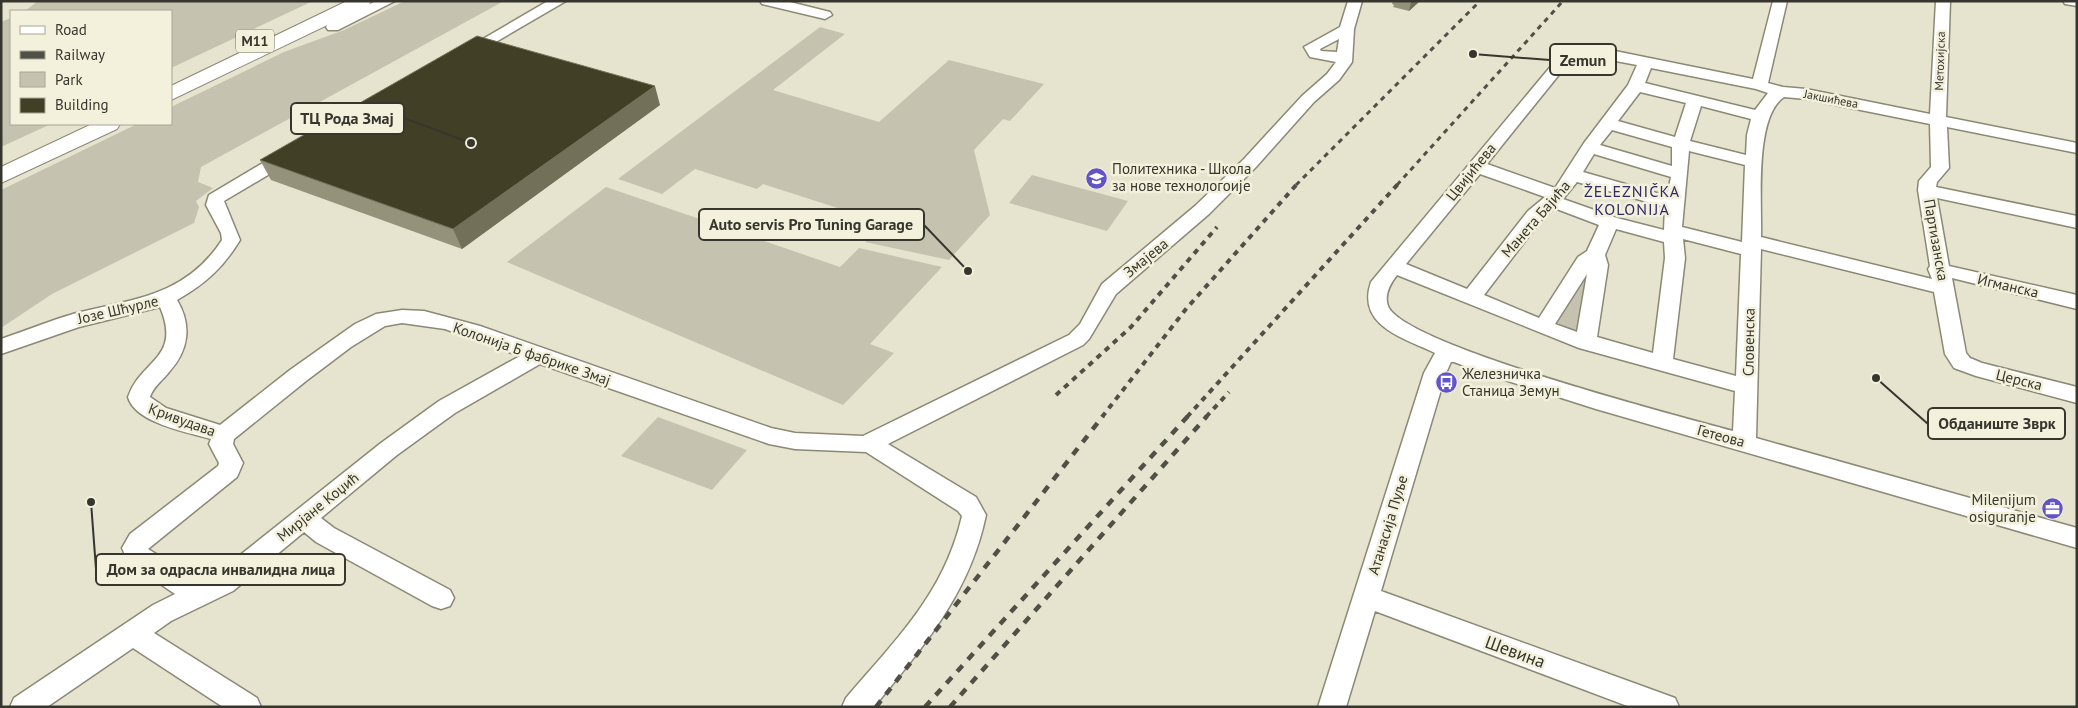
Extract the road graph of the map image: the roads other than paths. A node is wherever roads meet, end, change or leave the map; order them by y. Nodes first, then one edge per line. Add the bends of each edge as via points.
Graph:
1 (339, 1) edge
2 (362, 1) edge
3 (388, 1) edge
4 (559, 1) edge
5 (767, 1) edge
6 (1355, 1) edge
7 (1780, 1) edge
8 (1943, 1) edge
9 (2070, 1) edge
10 (2077, 2) edge
11 (825, 15) dead end
12 (334, 27) joint
13 (1347, 29) junction
14 (1330, 39) junction
15 (1585, 53) joint
16 (1340, 57) junction
17 (243, 59) junction
18 (1646, 62) junction
19 (449, 64) edge
20 (172, 81) edge
21 (1760, 85) junction
22 (1636, 86) junction
23 (1781, 92) junction
24 (172, 94) edge
25 (1694, 102) junction
26 (1760, 116) junction
27 (1938, 120) junction
28 (1607, 123) junction
29 (81, 125) edge
30 (107, 125) edge
31 (1680, 144) junction
32 (1590, 147) junction
33 (302, 148) edge
34 (2077, 148) edge
35 (1, 162) edge
36 (1755, 162) junction
37 (1475, 166) junction
38 (1680, 174) junction
39 (1573, 175) junction
40 (1, 176) edge
41 (1927, 190) junction
42 (1554, 198) junction
43 (1674, 204) junction
44 (1610, 222) junction
45 (2077, 222) edge
46 (1674, 235) junction
47 (1752, 246) junction
48 (1595, 255) junction
49 (1395, 267) junction
50 (1938, 269) junction
51 (1944, 288) junction
52 (1471, 298) junction
53 (166, 299) junction
54 (2077, 302) edge
55 (1378, 307) joint
56 (1543, 327) junction
57 (1586, 343) junction
58 (1, 346) edge
59 (1455, 354) junction
60 (537, 356) junction
61 (1662, 363) junction
62 (1962, 363) joint
63 (1747, 387) junction
64 (2077, 395) edge
65 (224, 435) junction
66 (1744, 442) junction
67 (869, 444) junction
68 (304, 518) junction
69 (2077, 538) edge
70 (1366, 597) junction
71 (191, 598) junction
72 (441, 598) dead end
73 (134, 634) junction
74 (24, 707) edge
75 (247, 707) edge
76 (856, 707) edge
77 (1332, 707) edge
78 (1665, 707) edge

1 - 20 highway, M11
2 - 17 highway, M11
3 - 12 street
4 - 19 street
5 - 11 street
6 - 13 street
7 - 21 street
8 - 27 street, Метохијска
9 - 10 street
12 - 17 highway
13 - 14 street
13 - 16 street
14 - 16 street via 1338,40
14 - 16 street via 1315,44 1312,50 1321,56
15 - 18 street, Јакшићева
15 - 37 street, Цвијићева via 1561,63
16 - 67 street, Змајева via 1308,99 1250,163 1209,203 1109,289 1099,304 1093,323 1083,335
17 - 24 highway, M11
18 - 21 street, Јакшићева
18 - 22 street, Манета Бајића
21 - 23 street, Јакшићева
22 - 25 street
22 - 28 street, Манета Бајића
23 - 26 street, Словенска via 1772,97
23 - 27 street, Јакшићева
25 - 26 street
25 - 31 street
26 - 36 street, Словенска via 1755,135
27 - 34 street, Јакшићева
27 - 41 street, Партизанска via 1940,168 1928,181
28 - 31 street
28 - 32 street, Манета Бајића
29 - 35 highway
30 - 40 highway
31 - 36 street
31 - 38 street
32 - 38 street
32 - 39 street, Манета Бајића
33 - 53 street, Јозе Шћурле via 219,195 214,202 230,233 224,253 193,282
36 - 47 street, Словенска
37 - 42 street
37 - 49 street, Цвијићева
38 - 43 street
39 - 42 street, Манета Бајића
39 - 43 street
41 - 45 street
41 - 50 street, Партизанска
42 - 44 street
42 - 52 street, Манета Бајића via 1535,215
43 - 46 street
44 - 46 street
44 - 48 street
46 - 47 street
46 - 61 street
47 - 51 street
47 - 63 street, Словенска
48 - 56 street via 1585,261
48 - 57 street via 1598,265
49 - 52 street
49 - 55 street, Цвијићева via 1378,288
50 - 51 street, Партизанска
50 - 54 street, Игманска
51 - 62 street, Партизанска via 1956,354
52 - 56 street
53 - 58 street, Јозе Шћурле via 74,321
53 - 65 street, Кривудава via 177,325 175,346 167,362 141,391 141,404 158,414
55 - 59 street, Гетеова via 1389,322
56 - 57 street
57 - 61 street
59 - 66 street, Гетеова via 1542,384
59 - 70 street, Атанасија Пуље via 1443,357 1435,373
60 - 65 street, Колонија Б фабрике Змај via 473,330 405,317 386,319 328,352
60 - 67 street, Колонија Б фабрике Змај via 769,436 795,441
60 - 68 street, Мирјане Коџић via 447,408 389,449
61 - 63 street
62 - 64 street, Церска
63 - 66 street, Словенска
65 - 71 street via 221,444 232,467 229,471 147,534 135,548 141,558 184,584
66 - 69 street, Гетеова
67 - 76 street via 967,504 974,515 965,550 934,609
68 - 71 street, Мирјане Коџић via 224,583
68 - 72 street via 325,535
70 - 77 street, Атанасија Пуље
70 - 78 street, Шевина
71 - 73 street, Мирјане Коџић via 162,613
73 - 74 street, Мирјане Коџић
73 - 75 street

